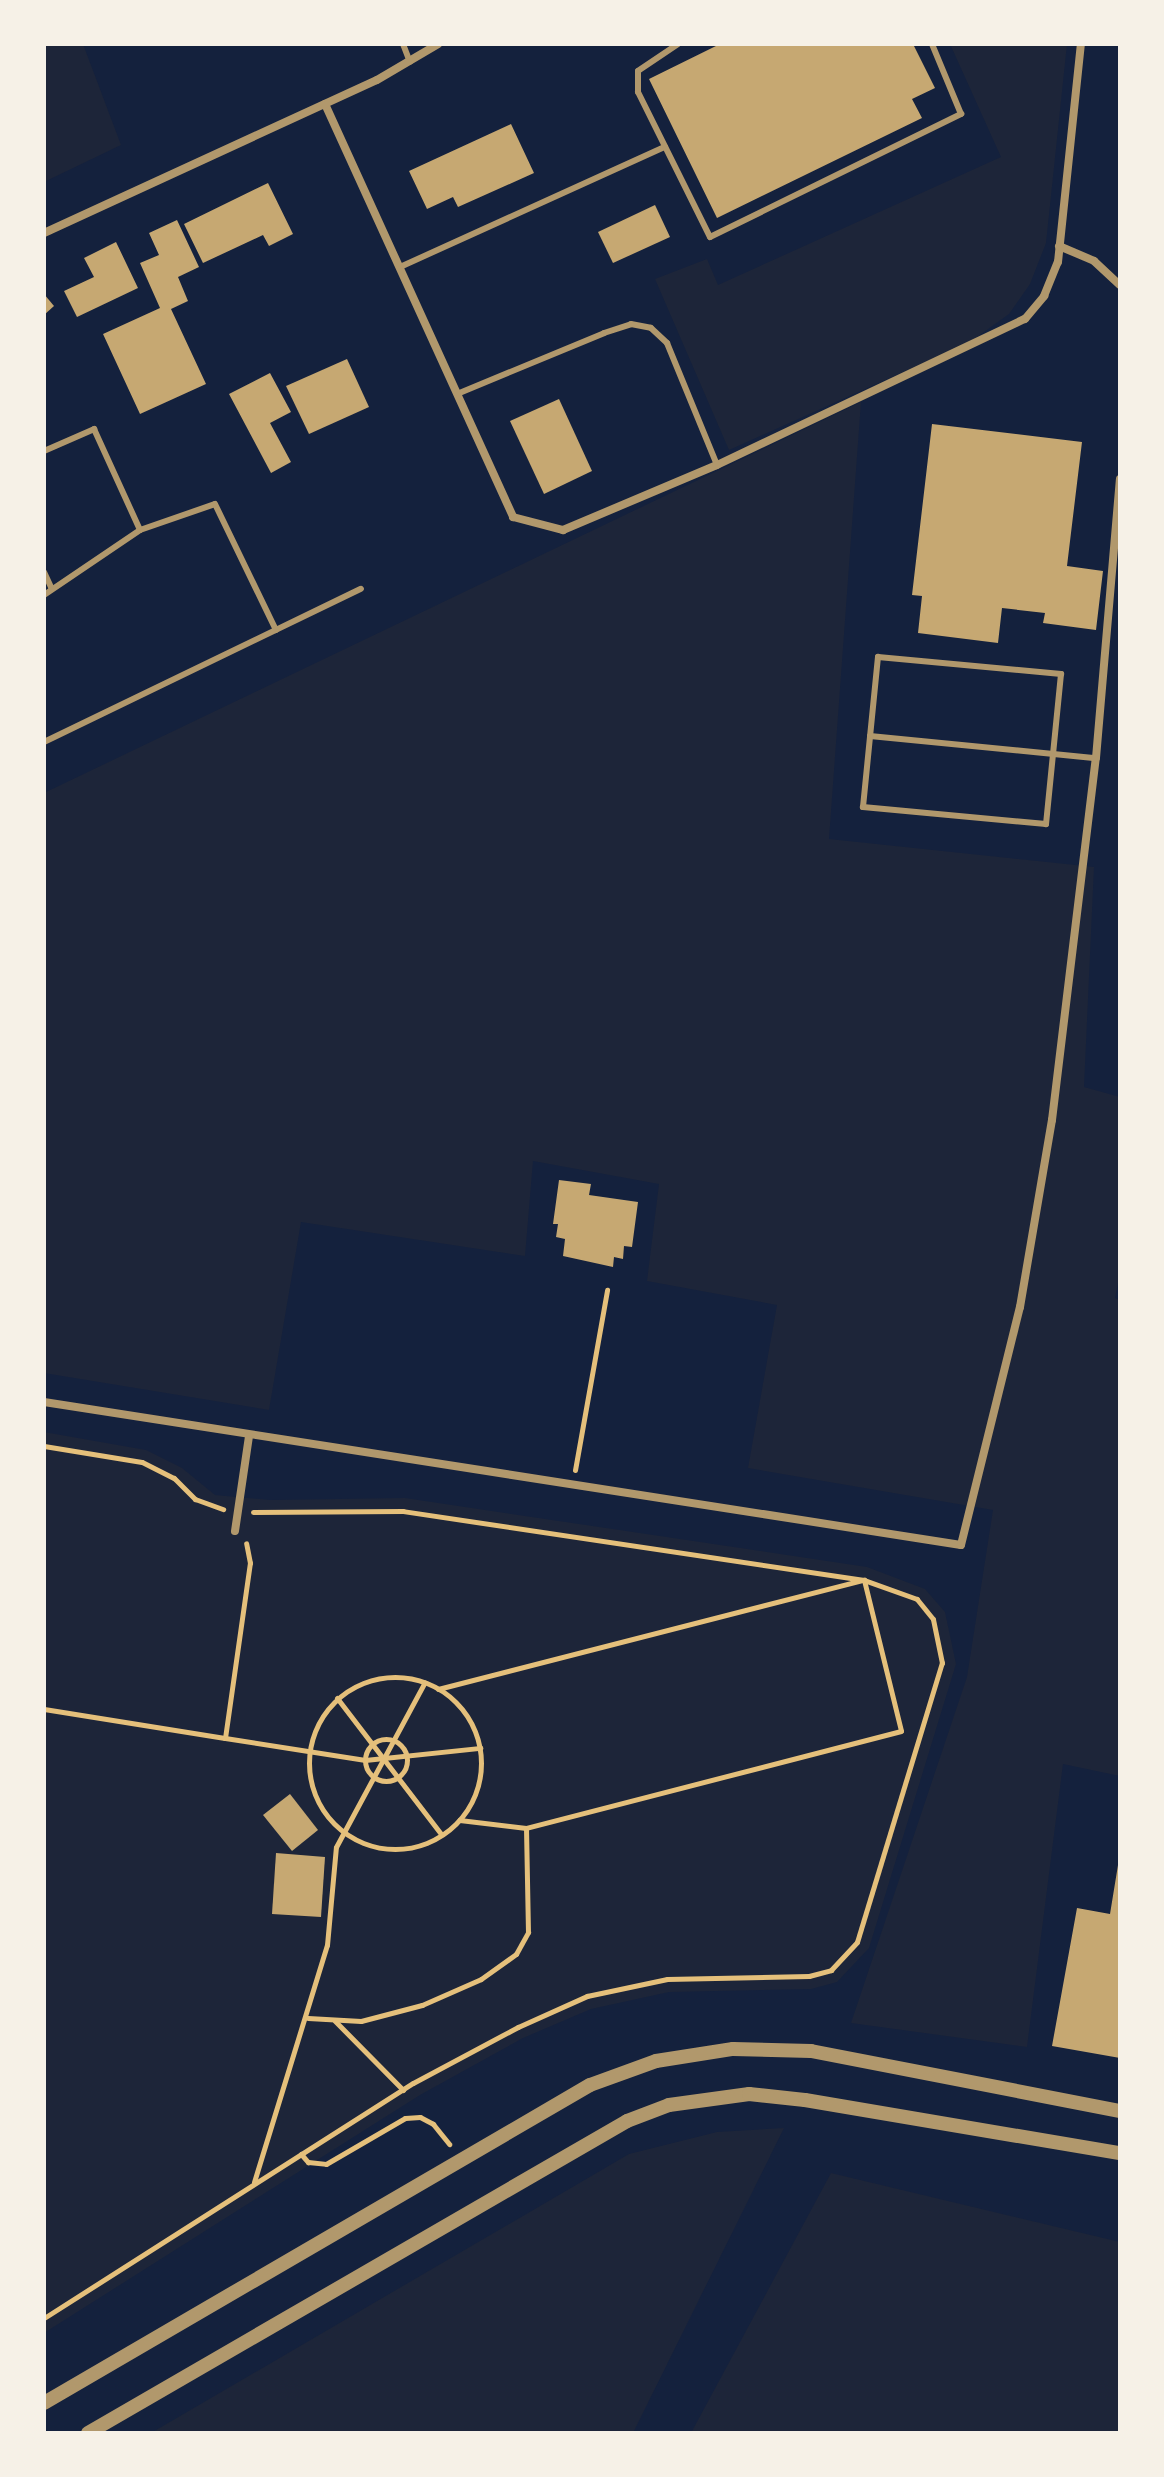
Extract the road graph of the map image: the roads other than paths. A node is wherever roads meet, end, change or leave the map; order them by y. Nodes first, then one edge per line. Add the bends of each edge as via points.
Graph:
1 (403, 44) edge
2 (438, 44) edge
3 (678, 44) edge
4 (932, 44) edge
5 (1081, 44) edge
6 (410, 62) junction
7 (325, 104) junction
8 (665, 147) junction
9 (44, 233) edge
10 (1059, 246) junction
11 (400, 267) junction
12 (1120, 285) edge
13 (457, 394) junction
14 (44, 451) edge
15 (717, 465) junction
16 (1120, 479) edge
17 (140, 530) junction
18 (44, 572) edge
19 (51, 587) junction
20 (361, 589) dead end
21 (44, 595) edge
22 (276, 630) junction
23 (870, 736) junction
24 (44, 742) edge
25 (1053, 754) junction
26 (1096, 758) junction
27 (44, 1402) edge
28 (249, 1436) junction
29 (235, 1531) dead end
30 (1120, 2111) edge
31 (1120, 2153) edge
32 (44, 2403) edge
33 (88, 2433) edge

1 - 6 lane
2 - 6 street
3 - 8 lane via 638,71 638,92
4 - 8 lane via 961,114 710,237
5 - 10 street
6 - 7 street
7 - 9 street
7 - 11 street
8 - 11 lane
10 - 12 street via 1094,261
10 - 15 street via 1044,296 1025,319
11 - 13 street
13 - 15 street via 513,517 536,527 563,530
13 - 15 lane via 631,324 651,328 667,343
14 - 17 lane via 94,429
16 - 26 street
17 - 19 lane
17 - 22 lane via 215,504
18 - 19 lane
19 - 21 lane
20 - 22 lane
22 - 24 lane
23 - 25 lane
23 - 25 lane via 863,807 1046,824
23 - 25 lane via 878,657 1061,674
25 - 26 lane
26 - 28 street via 1038,1213 961,1545
27 - 28 street
28 - 29 street
30 - 32 street via 849,2055 733,2049 656,2061 610,2076 460,2158
31 - 33 street via 777,2097 702,2097 669,2105 627,2121

